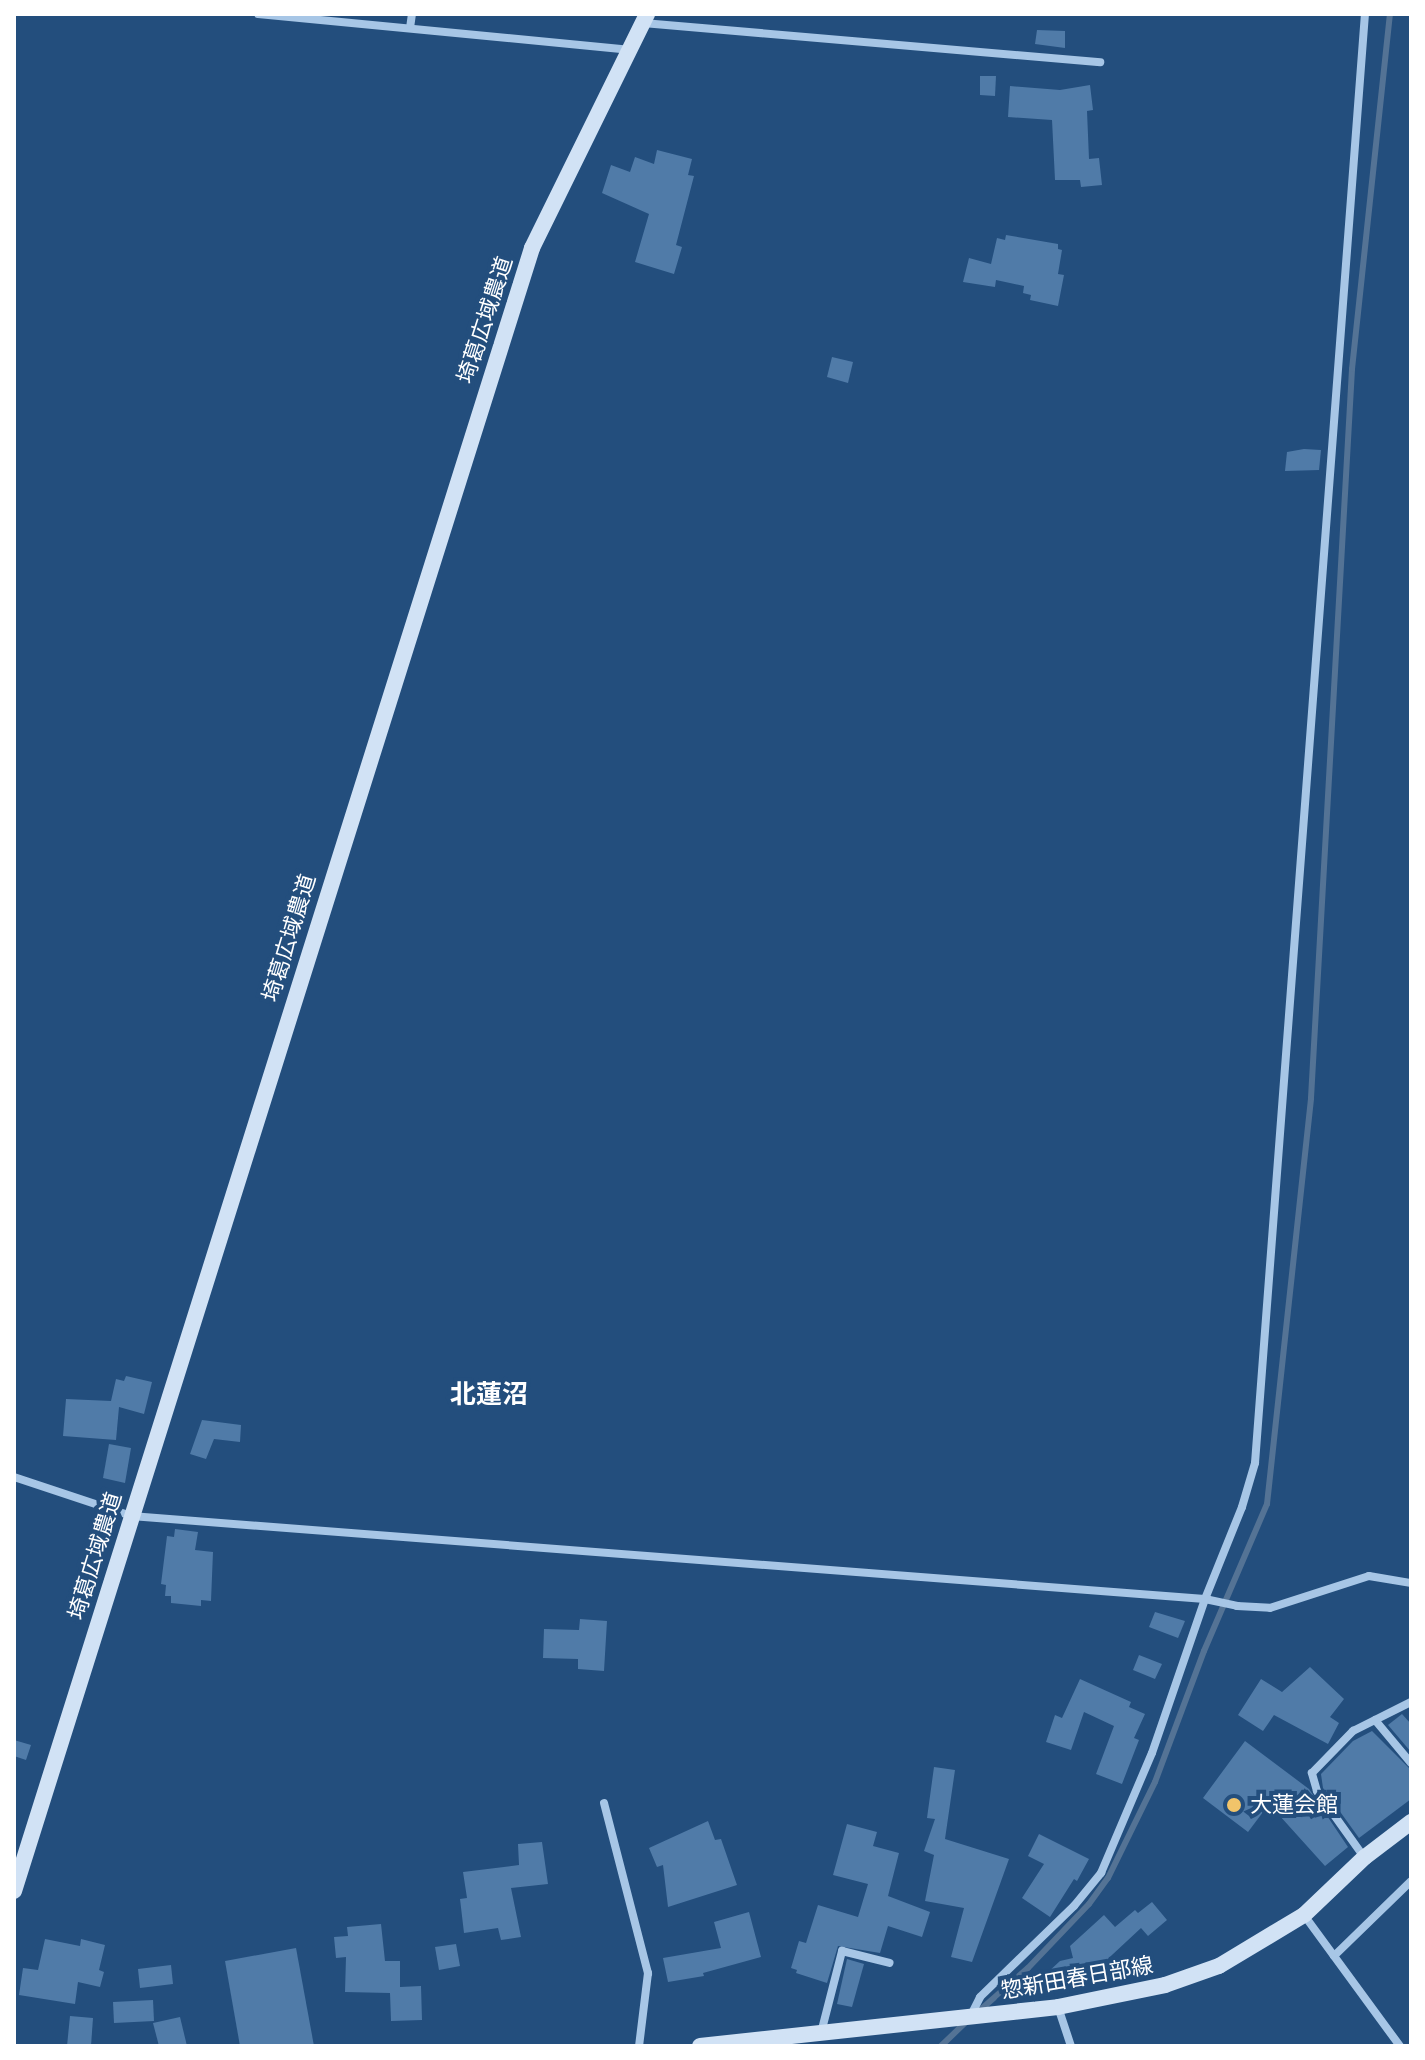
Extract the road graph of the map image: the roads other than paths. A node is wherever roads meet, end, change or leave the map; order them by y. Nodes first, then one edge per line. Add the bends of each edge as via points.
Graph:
1 (258, 14) edge
2 (412, 14) edge
3 (1365, 14) edge
4 (645, 18) edge
5 (410, 28) junction
6 (631, 50) junction
7 (1100, 62) dead end
8 (14, 1477) edge
9 (131, 1516) junction
10 (1411, 1583) edge
11 (1205, 1599) junction
12 (1411, 1702) edge
13 (1375, 1720) junction
14 (1411, 1763) edge
15 (604, 1803) dead end
16 (1411, 1822) edge
17 (1365, 1857) junction
18 (1411, 1881) edge
19 (14, 1891) edge
20 (1304, 1915) junction
21 (1334, 1956) junction
22 (890, 1963) dead end
23 (1058, 2007) junction
24 (978, 2016) junction
25 (821, 2033) junction
26 (639, 2046) edge
27 (708, 2046) edge
28 (1071, 2046) edge
29 (1400, 2046) edge

1 - 5 street
2 - 5 street
3 - 11 street via 1255,1463
4 - 6 street, 埼葛広域農道
4 - 7 street
5 - 6 street
6 - 9 street, 埼葛広域農道 via 532,248
8 - 9 street
9 - 11 street
9 - 19 street, 埼葛広域農道
10 - 11 street via 1369,1576 1270,1608
11 - 24 street via 1152,1753 1101,1873 980,1997
12 - 13 street
13 - 14 street
13 - 17 street via 1353,1731 1312,1773 1317,1791
15 - 26 street via 648,1973
16 - 17 street, 惣新田春日部線
17 - 20 street, 惣新田春日部線
18 - 21 street
20 - 21 street
20 - 23 street, 惣新田春日部線 via 1219,1966 1165,1985
21 - 29 street
22 - 25 street via 842,1951
23 - 24 street, 惣新田春日部線
23 - 28 street
24 - 25 street, 惣新田春日部線
25 - 27 street, 惣新田春日部線

